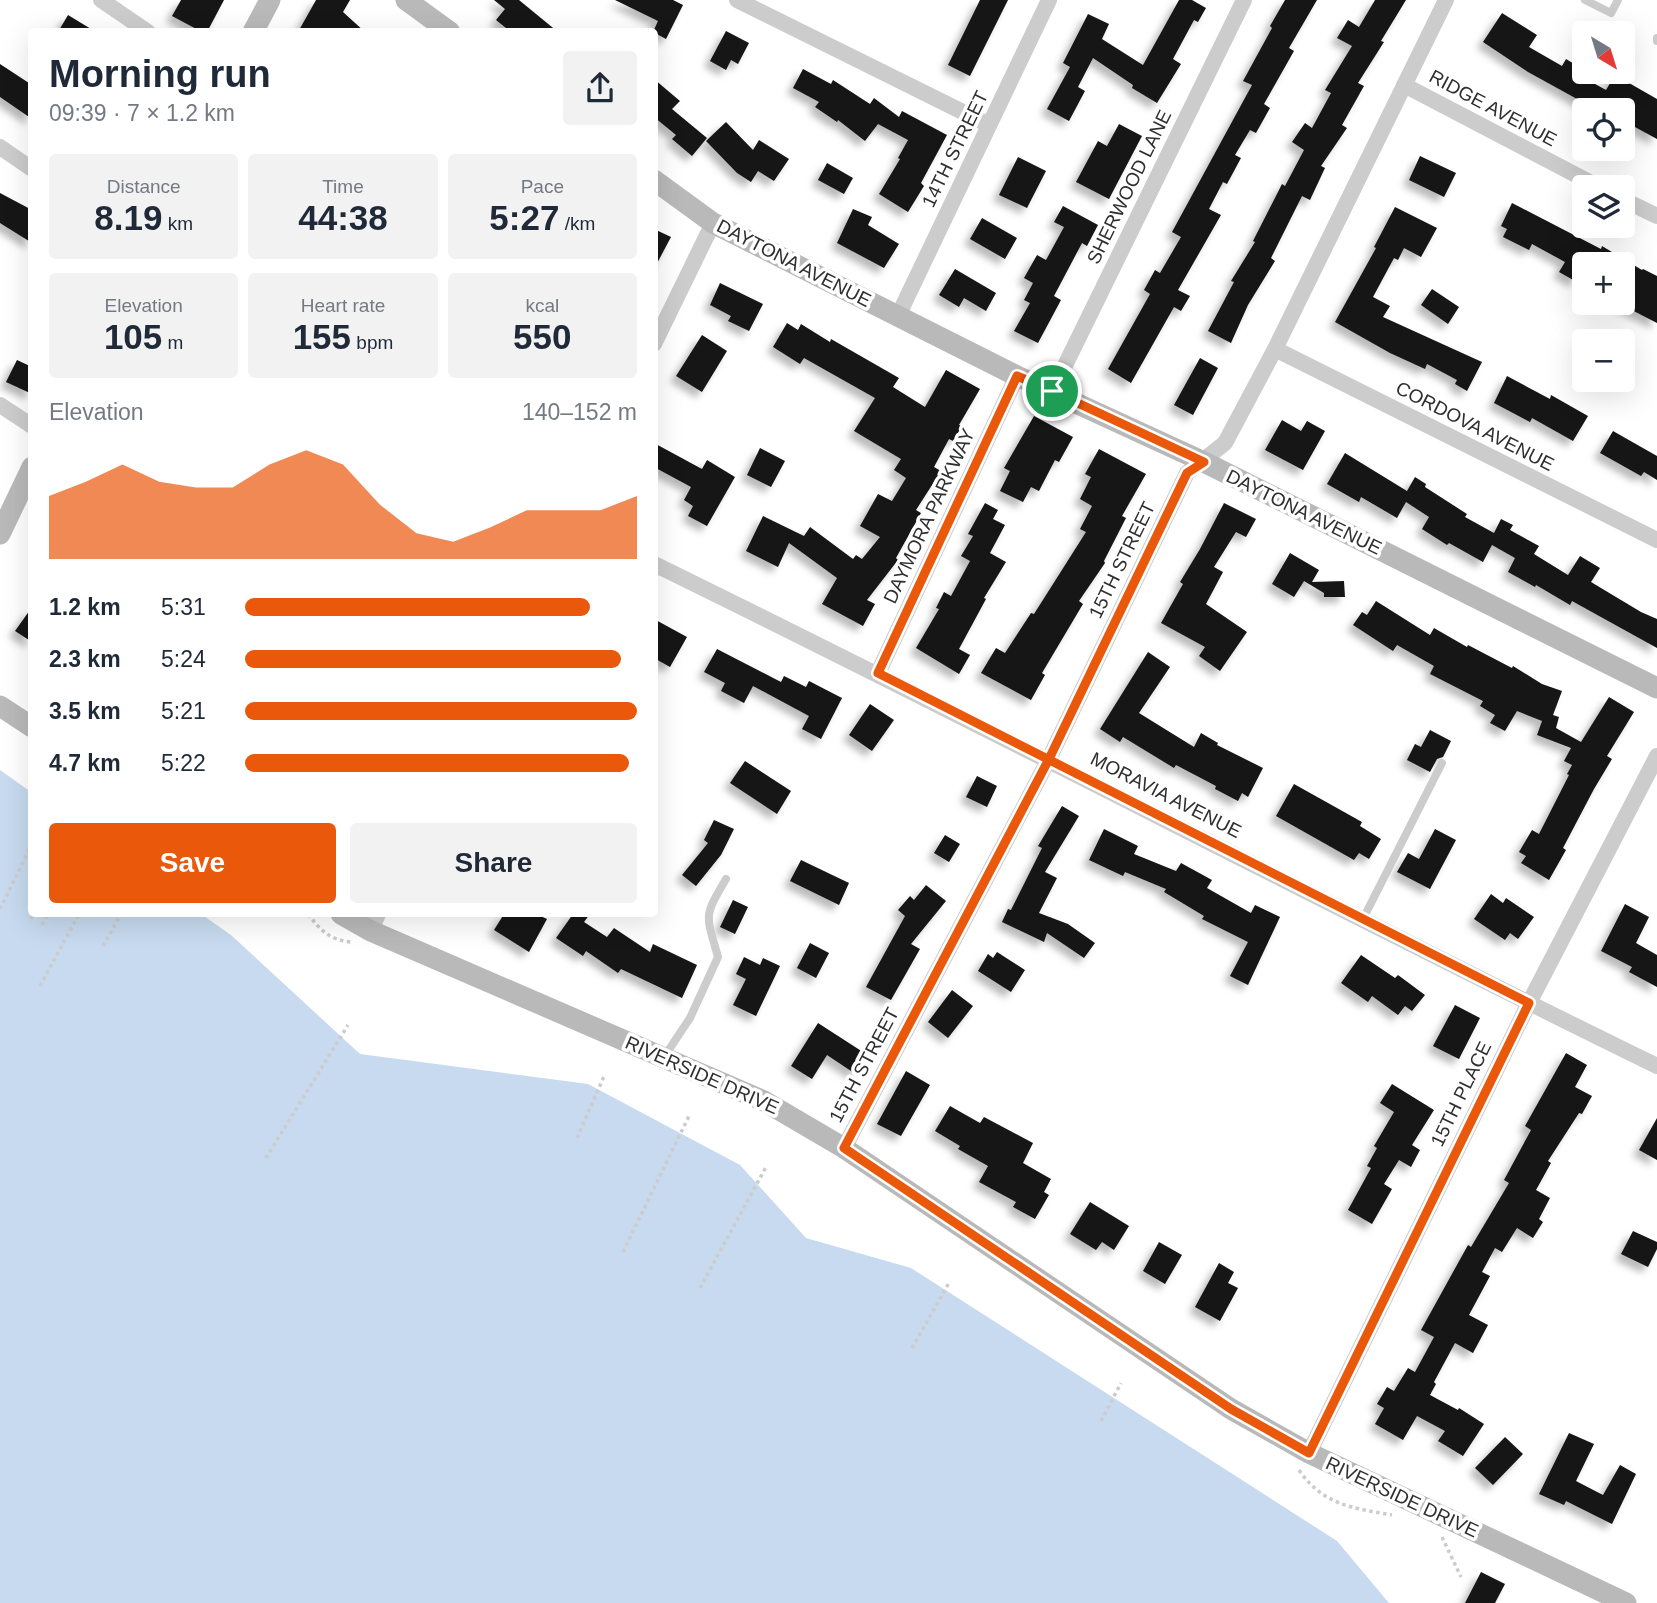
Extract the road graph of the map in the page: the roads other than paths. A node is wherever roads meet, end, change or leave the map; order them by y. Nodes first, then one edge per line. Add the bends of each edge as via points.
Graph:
1 (101, 0) edge
2 (270, 0) edge
3 (406, 0) edge
4 (737, 0) edge
5 (1049, 0) edge
6 (1244, 0) edge
7 (1446, 0) edge
8 (1585, 0) edge
9 (1618, 0) edge
10 (142, 28) edge
11 (255, 28) edge
12 (444, 28) edge
13 (1404, 85) junction
14 (989, 125) junction
15 (0, 147) edge
16 (28, 166) edge
17 (1576, 175) edge
18 (658, 183) edge
19 (1635, 205) edge
20 (1657, 216) edge
21 (713, 223) junction
22 (898, 316) junction
23 (658, 336) edge
24 (1275, 349) junction
25 (1017, 376) junction
26 (1052, 391) junction
27 (0, 405) edge
28 (28, 423) edge
29 (1204, 462) junction
30 (28, 475) edge
31 (0, 534) edge
32 (1657, 540) edge
33 (658, 566) edge
34 (878, 673) junction
35 (1657, 688) edge
36 (0, 706) edge
37 (28, 724) edge
38 (1657, 756) edge
39 (1049, 759) junction
40 (1442, 763) dead end
41 (726, 878) dead end
42 (347, 917) edge
43 (1363, 919) junction
44 (369, 929) edge
45 (1529, 1003) junction
46 (664, 1058) junction
47 (1657, 1066) edge
48 (844, 1148) junction
49 (1301, 1457) junction
50 (1626, 1603) edge

1 - 10 street
2 - 11 street
3 - 12 street
4 - 14 street
5 - 14 street, 14TH STREET
6 - 26 street, SHERWOOD LANE
7 - 13 street, 15TH STREET
8 - 9 lane via 1611,13
13 - 17 street, RIDGE AVENUE
13 - 24 street, 15TH STREET
14 - 22 street, 14TH STREET
15 - 16 street
18 - 21 street, DAYTONA AVENUE
19 - 20 street
21 - 22 street, DAYTONA AVENUE
21 - 23 street
22 - 25 street, DAYTONA AVENUE
24 - 29 street, 15TH STREET via 1225,443
24 - 32 street, CORDOVA AVENUE
25 - 26 street, DAYTONA AVENUE
25 - 34 street, DAYMORA PARKWAY
26 - 29 street, DAYTONA AVENUE
27 - 28 street
29 - 35 street, DAYTONA AVENUE
29 - 39 street, 15TH STREET via 1187,473
30 - 31 street
33 - 34 street, MORAVIA AVENUE
34 - 39 street, MORAVIA AVENUE
36 - 37 street
38 - 45 street, 15TH PLACE
39 - 43 street, MORAVIA AVENUE
39 - 48 street, 15TH STREET
40 - 43 lane
41 - 46 lane via 709,908 707,923 718,957 690,1017
42 - 44 street, RIVERSIDE DRIVE
43 - 45 street, MORAVIA AVENUE
44 - 46 street, RIVERSIDE DRIVE
45 - 47 street, MORAVIA AVENUE
45 - 49 street, 15TH PLACE
46 - 48 street, RIVERSIDE DRIVE via 764,1101
48 - 49 street, RIVERSIDE DRIVE
49 - 50 street, RIVERSIDE DRIVE

